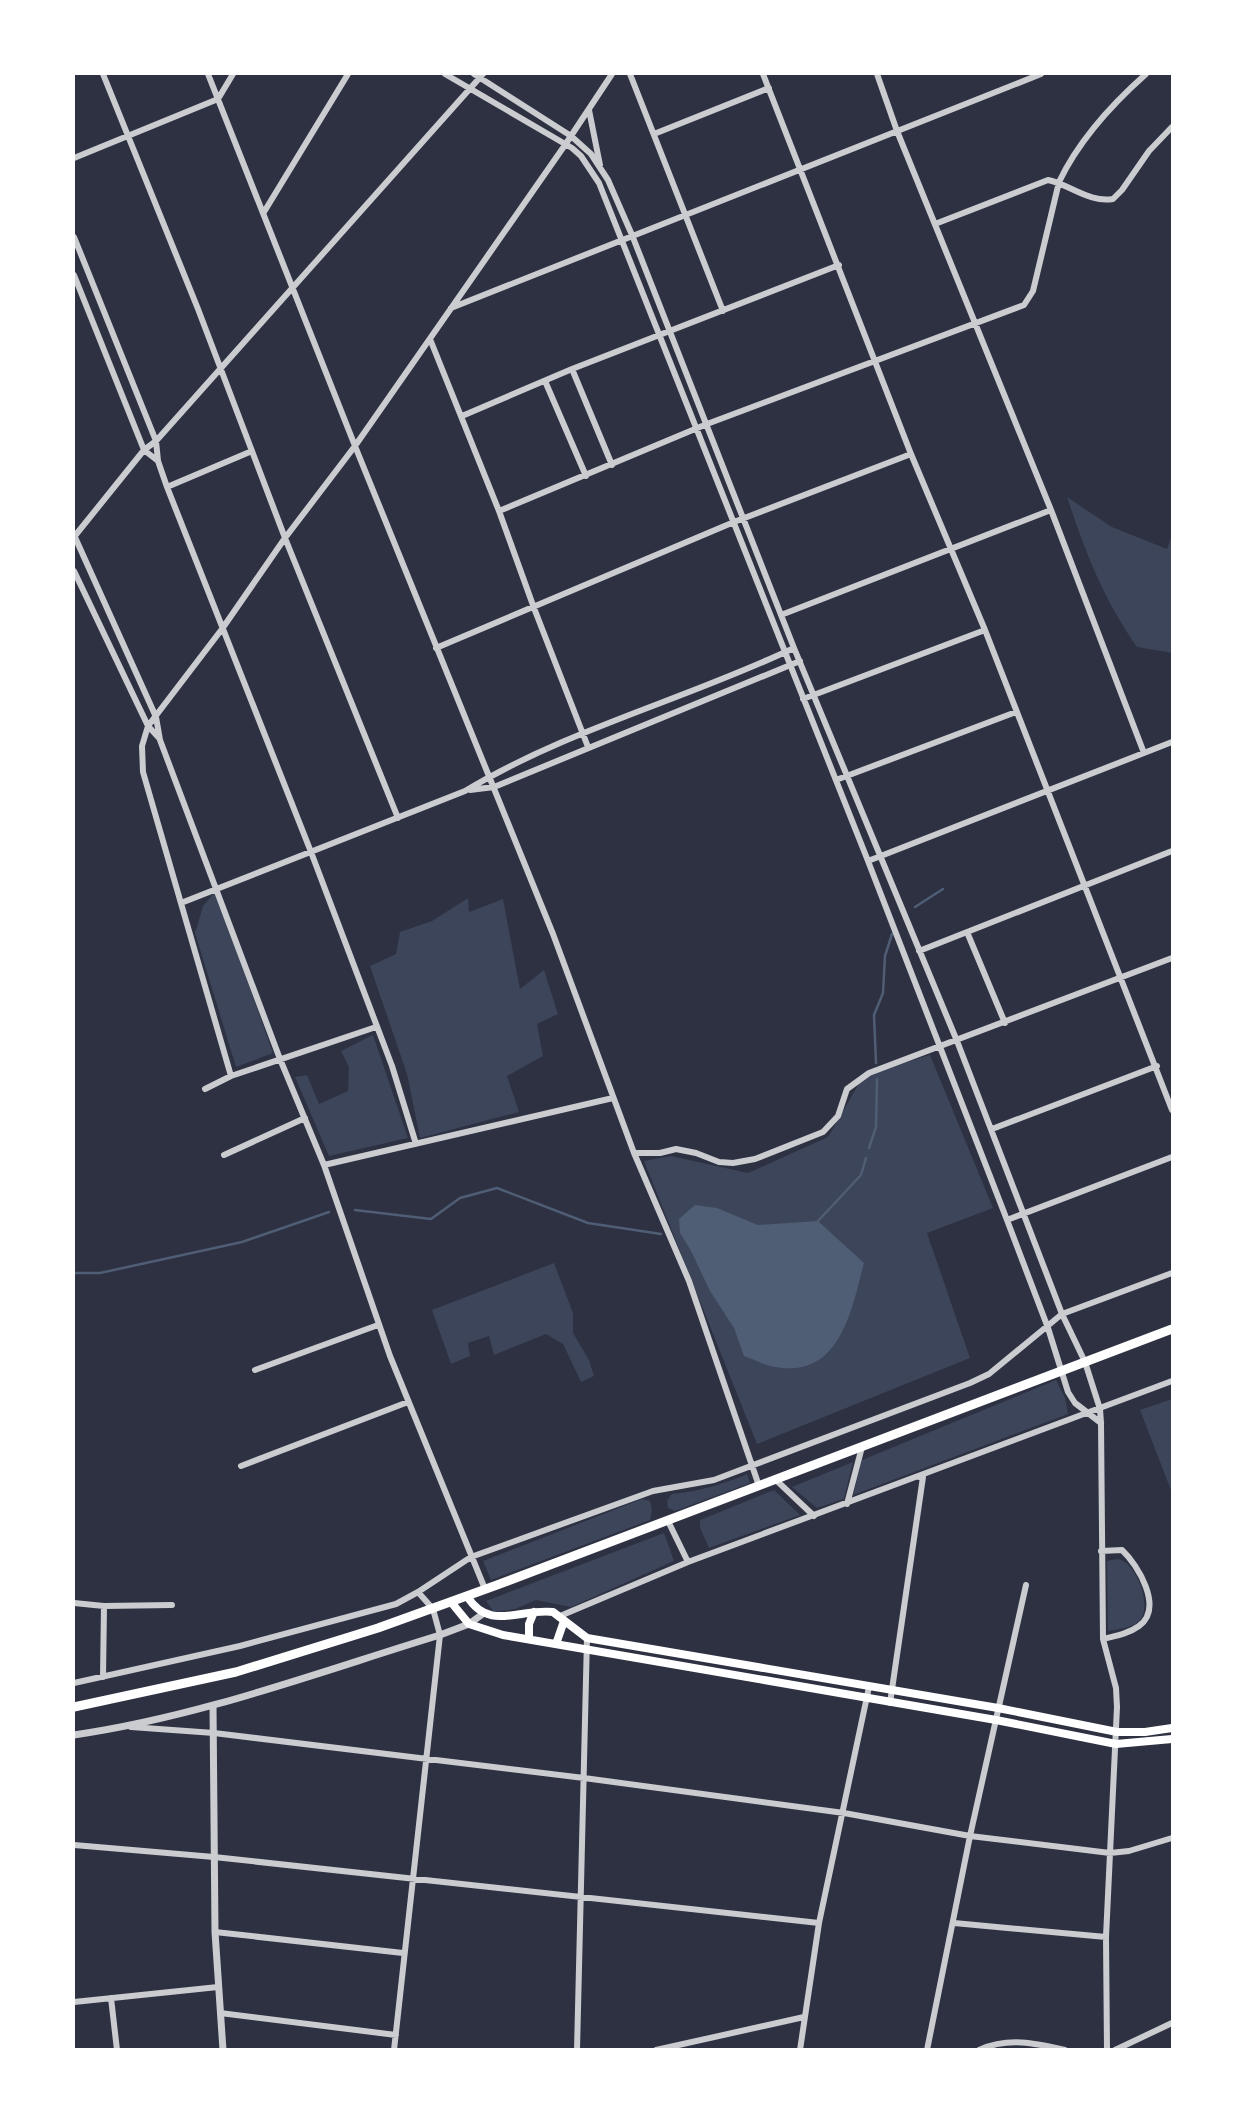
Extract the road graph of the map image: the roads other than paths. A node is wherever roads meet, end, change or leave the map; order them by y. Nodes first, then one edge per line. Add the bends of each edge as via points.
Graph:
1 (103, 74) edge
2 (208, 74) edge
3 (233, 74) edge
4 (348, 74) edge
5 (445, 74) edge
6 (612, 74) edge
7 (629, 74) edge
8 (763, 74) edge
9 (877, 74) edge
10 (1041, 74) edge
11 (1146, 74) edge
12 (479, 75) edge
13 (769, 88) junction
14 (471, 89) junction
15 (218, 99) junction
16 (589, 110) junction
17 (1172, 127) edge
18 (897, 131) junction
19 (654, 134) junction
20 (128, 135) junction
21 (571, 136) junction
22 (565, 145) junction
23 (74, 158) edge
24 (600, 166) junction
25 (800, 168) junction
26 (1059, 182) junction
27 (264, 212) junction
28 (685, 214) junction
29 (935, 224) junction
30 (632, 235) junction
31 (74, 237) edge
32 (623, 239) junction
33 (839, 265) junction
34 (74, 275) edge
35 (292, 286) junction
36 (452, 308) junction
37 (723, 310) junction
38 (975, 324) junction
39 (670, 331) junction
40 (660, 335) junction
41 (430, 339) junction
42 (877, 362) junction
43 (220, 369) junction
44 (572, 369) junction
45 (545, 381) junction
46 (462, 416) junction
47 (707, 424) junction
48 (697, 428) junction
49 (156, 441) junction
50 (355, 446) junction
51 (144, 450) junction
52 (252, 451) junction
53 (911, 454) junction
54 (158, 461) junction
55 (612, 465) junction
56 (586, 476) junction
57 (167, 486) junction
58 (1051, 510) junction
59 (499, 511) junction
60 (744, 519) junction
61 (734, 522) junction
62 (74, 536) edge
63 (285, 538) junction
64 (949, 548) junction
65 (74, 571) edge
66 (534, 608) junction
67 (781, 615) junction
68 (222, 629) junction
69 (985, 630) junction
70 (436, 648) junction
71 (794, 648) junction
72 (784, 653) junction
73 (800, 661) junction
74 (789, 665) junction
75 (814, 695) junction
76 (803, 699) junction
77 (1016, 712) junction
78 (156, 717) junction
79 (148, 726) junction
80 (582, 734) junction
81 (160, 740) junction
82 (1172, 742) edge
83 (588, 747) junction
84 (1144, 753) junction
85 (848, 775) junction
86 (490, 776) junction
87 (836, 780) junction
88 (495, 786) junction
89 (465, 791) junction
90 (1048, 792) junction
91 (398, 818) junction
92 (1172, 851) edge
93 (311, 852) junction
94 (881, 857) junction
95 (868, 861) junction
96 (1085, 886) junction
97 (216, 887) junction
98 (181, 903) junction
99 (967, 932) junction
100 (919, 951) junction
101 (1172, 958) edge
102 (1123, 978) junction
103 (1005, 1023) junction
104 (376, 1027) junction
105 (957, 1041) junction
106 (940, 1047) junction
107 (280, 1059) junction
108 (1157, 1066) junction
109 (231, 1076) junction
110 (205, 1089) dead end
111 (613, 1098) junction
112 (1172, 1110) edge
113 (305, 1118) junction
114 (992, 1129) junction
115 (416, 1144) junction
116 (634, 1153) junction
117 (224, 1155) dead end
118 (1172, 1157) edge
119 (324, 1165) junction
120 (1024, 1214) junction
121 (1007, 1220) junction
122 (1172, 1273) edge
123 (1062, 1314) junction
124 (379, 1325) junction
125 (1048, 1328) junction
126 (1172, 1329) edge
127 (1085, 1362) junction
128 (255, 1370) dead end
129 (1061, 1372) junction
130 (1172, 1381) edge
131 (408, 1402) junction
132 (1100, 1409) junction
133 (1087, 1414) junction
134 (1101, 1423) junction
135 (862, 1447) junction
136 (241, 1466) dead end
137 (752, 1466) junction
138 (919, 1477) junction
139 (776, 1479) junction
140 (758, 1486) junction
141 (847, 1504) junction
142 (814, 1516) junction
143 (668, 1521) junction
144 (1101, 1551) junction
145 (471, 1557) junction
146 (688, 1562) junction
147 (1026, 1585) dead end
148 (485, 1589) junction
149 (418, 1592) junction
150 (467, 1596) junction
151 (451, 1602) junction
152 (74, 1603) edge
153 (172, 1605) dead end
154 (104, 1606) junction
155 (433, 1609) junction
156 (534, 1612) junction
157 (484, 1613) junction
158 (562, 1618) junction
159 (469, 1624) junction
160 (440, 1635) junction
161 (587, 1638) junction
162 (529, 1639) junction
163 (1103, 1639) junction
164 (556, 1644) junction
165 (651, 1648) junction
166 (587, 1649) junction
167 (649, 1659) junction
168 (103, 1677) junction
169 (74, 1683) edge
170 (869, 1687) junction
171 (892, 1691) junction
172 (867, 1699) junction
173 (890, 1703) junction
174 (213, 1705) junction
175 (74, 1707) edge
176 (998, 1708) junction
177 (996, 1720) junction
178 (131, 1727) junction
179 (1172, 1728) edge
180 (1117, 1732) junction
181 (214, 1733) junction
182 (74, 1735) edge
183 (1172, 1739) edge
184 (1116, 1744) junction
185 (426, 1758) junction
186 (584, 1778) junction
187 (844, 1813) junction
188 (970, 1836) junction
189 (1172, 1838) edge
190 (74, 1845) edge
191 (1110, 1853) junction
192 (214, 1857) junction
193 (412, 1878) junction
194 (580, 1897) junction
195 (819, 1923) junction
196 (954, 1923) junction
197 (215, 1933) junction
198 (1106, 1937) junction
199 (403, 1953) junction
200 (218, 1987) junction
201 (111, 1998) junction
202 (74, 2001) edge
203 (220, 2013) junction
204 (804, 2017) junction
205 (1172, 2023) edge
206 (396, 2035) junction
207 (117, 2049) edge
208 (223, 2049) edge
209 (394, 2049) edge
210 (577, 2049) edge
211 (656, 2049) edge
212 (800, 2049) edge
213 (927, 2049) edge
214 (979, 2049) edge
215 (1065, 2049) edge
216 (1107, 2049) edge
217 (1115, 2049) edge

1 - 20 street
2 - 15 street
3 - 15 street
4 - 27 street
5 - 14 street
6 - 16 street
7 - 19 street
8 - 13 street
9 - 18 street
10 - 18 street
11 - 26 street via 1110,107
12 - 14 street
12 - 21 street
13 - 19 street
13 - 25 street
14 - 22 street
14 - 35 street
15 - 20 street
15 - 27 street
16 - 21 street
16 - 24 street
17 - 26 street via 1113,199 1093,199
18 - 25 street
18 - 29 street
19 - 28 street
20 - 23 street
20 - 43 street
21 - 22 street
21 - 24 street
22 - 32 street via 593,172
22 - 36 street
24 - 30 street
25 - 28 street
25 - 33 street
26 - 29 street via 1048,180
26 - 38 street via 1029,300
27 - 35 street
28 - 30 street
28 - 37 street
29 - 38 street
30 - 32 street
30 - 39 street
31 - 49 street
32 - 36 street
32 - 40 street
33 - 37 street
33 - 42 street
34 - 51 street
35 - 43 street
35 - 50 street
36 - 41 street
37 - 39 street
38 - 42 street
38 - 58 street
39 - 40 street
39 - 47 street
40 - 44 street
40 - 48 street
41 - 46 street
41 - 50 street
42 - 47 street
42 - 53 street
43 - 49 street
43 - 52 street
44 - 45 street
44 - 55 street
45 - 46 street
45 - 56 street
46 - 59 street
47 - 48 street
47 - 60 street
48 - 55 street
48 - 61 street
49 - 51 street
49 - 54 street
50 - 63 street
50 - 70 street
51 - 54 street
51 - 62 street
52 - 57 street
52 - 63 street
53 - 60 street
53 - 64 street
54 - 57 street
55 - 56 street
56 - 59 street
57 - 68 street
58 - 64 street
58 - 84 street
59 - 66 street
60 - 61 street
60 - 67 street
61 - 66 street
61 - 72 street
62 - 78 street
63 - 68 street
63 - 91 street
64 - 67 street
64 - 69 street
65 - 79 street
66 - 70 street
66 - 80 street
67 - 71 street
68 - 78 street
68 - 93 street
69 - 75 street
69 - 77 street
70 - 86 street
71 - 72 street
71 - 73 street
72 - 74 street
72 - 80 street
73 - 74 street
73 - 75 street
74 - 76 street
74 - 83 street
75 - 76 street
75 - 85 street
76 - 87 street
77 - 85 street
77 - 90 street
78 - 79 street
78 - 81 street
79 - 81 street
79 - 98 street via 142,746 143,772
80 - 83 street
80 - 86 street
81 - 97 street
82 - 84 street
83 - 88 street
84 - 90 street
85 - 87 street
85 - 94 street
86 - 88 street
86 - 89 street
87 - 95 street
88 - 89 street
88 - 111 street
89 - 91 street
90 - 94 street
90 - 96 street
91 - 93 street
92 - 96 street
93 - 97 street
93 - 104 street
94 - 95 street
94 - 100 street
95 - 106 street
96 - 99 street
96 - 102 street
97 - 98 street
97 - 107 street
98 - 109 street
99 - 100 street
99 - 103 street
100 - 105 street
101 - 102 street
102 - 103 street
102 - 108 street
103 - 105 street
104 - 107 street
104 - 115 street
105 - 106 street
105 - 114 street
106 - 116 street via 869,1073 847,1089 838,1116 823,1132 755,1159 719,1162 676,1149
106 - 121 street
107 - 109 street
107 - 113 street
108 - 112 street
108 - 114 street
109 - 110 street
111 - 115 street
111 - 116 street
113 - 117 street
113 - 119 street
114 - 120 street
115 - 119 street
116 - 137 street via 689,1281
118 - 120 street
119 - 124 street
120 - 121 street
120 - 123 street
121 - 125 street
122 - 123 street
123 - 125 street
123 - 127 street
124 - 128 street
124 - 131 street
125 - 129 street
125 - 137 street via 982,1377
126 - 127 main road
127 - 129 main road
127 - 132 street
129 - 133 street via 1068,1392
129 - 135 main road
130 - 132 street
131 - 136 street
131 - 145 street
132 - 133 street
132 - 134 street
133 - 134 street
133 - 138 street
134 - 144 street
135 - 139 main road
135 - 141 street
137 - 140 street
137 - 145 street via 714,1480 640,1495
138 - 141 street
138 - 171 street via 923,1477
139 - 140 main road
139 - 142 street
140 - 143 main road
141 - 142 street
142 - 146 street
143 - 146 street
143 - 148 main road
144 - 163 street
144 - 163 street via 1122,1550 1136,1563 1149,1596 1149,1612 1140,1626
145 - 148 street
145 - 149 street
146 - 158 street
147 - 176 street
148 - 150 main road
149 - 155 street
149 - 168 street via 396,1604
150 - 151 main road
150 - 157 main road
151 - 155 main road
151 - 159 main road
152 - 154 street
153 - 154 street
154 - 168 street
155 - 160 street
155 - 175 main road via 236,1672
156 - 157 main road via 494,1617
156 - 158 main road
156 - 162 main road
157 - 159 street
158 - 161 main road
158 - 164 main road
159 - 160 street
159 - 162 main road
160 - 174 street
160 - 185 street
161 - 165 main road
161 - 166 street
162 - 164 main road
163 - 180 street via 1116,1688
164 - 166 main road
165 - 167 main road
165 - 170 main road
166 - 167 main road
166 - 186 street
167 - 172 main road
168 - 169 street
170 - 171 main road
170 - 172 street
171 - 173 street
171 - 176 main road
172 - 173 main road
172 - 187 street
173 - 177 main road
174 - 178 street
174 - 181 street
176 - 177 street
176 - 180 main road
177 - 184 main road
177 - 188 street
178 - 181 street
178 - 182 street
179 - 180 main road
180 - 184 street
181 - 185 street
181 - 192 street
183 - 184 main road
184 - 191 street
185 - 186 street
185 - 193 street
186 - 187 street
186 - 194 street
187 - 188 street
187 - 195 street
188 - 191 street
188 - 196 street
189 - 191 street
190 - 192 street
191 - 198 street
192 - 193 street
192 - 197 street
193 - 194 street
193 - 199 street
194 - 195 street
194 - 210 street
195 - 204 street
196 - 198 street
196 - 213 street
197 - 199 street
197 - 200 street
198 - 216 street
199 - 206 street
200 - 201 street
200 - 203 street
201 - 202 street
201 - 207 street
203 - 206 street
203 - 208 street
204 - 211 street
204 - 212 street
205 - 217 street
206 - 209 street
214 - 215 street via 1018,2041

